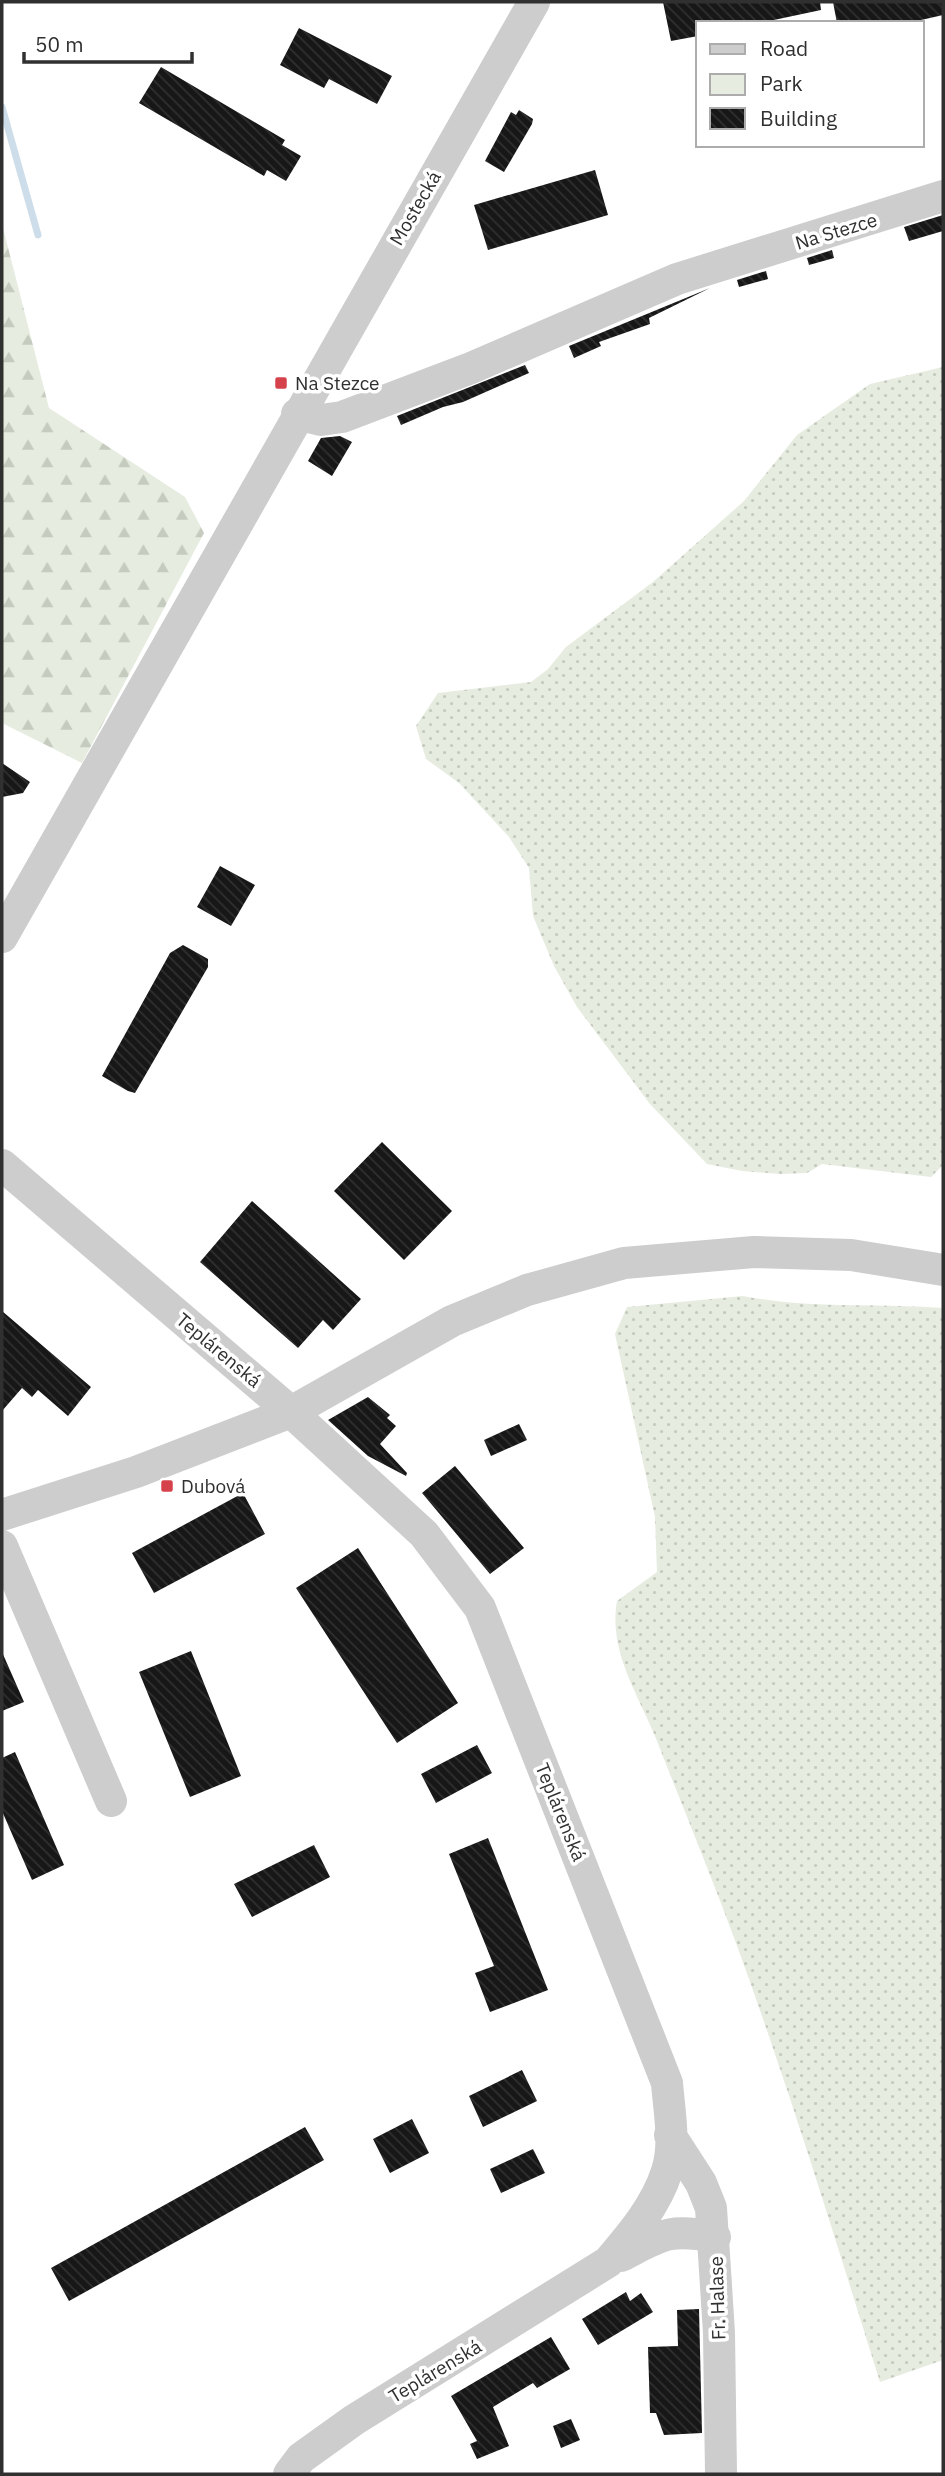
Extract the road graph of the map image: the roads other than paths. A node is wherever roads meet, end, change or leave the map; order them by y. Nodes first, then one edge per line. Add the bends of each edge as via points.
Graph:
1 (534, 2) edge
2 (943, 197) edge
3 (296, 414) junction
4 (2, 937) edge
5 (2, 1165) edge
6 (943, 1270) edge
7 (292, 1412) junction
8 (2, 1515) edge
9 (2, 1546) edge
10 (111, 1801) dead end
11 (670, 2135) junction
12 (715, 2236) junction
13 (608, 2262) junction
14 (289, 2474) edge
15 (721, 2474) edge

1 - 3 street, Mostecká
2 - 3 street, Na Stezce via 677,279 471,368 342,417 321,420
3 - 4 street, Mostecká
5 - 7 street, Teplárenská
6 - 7 street via 851,1255 754,1252 624,1263 527,1290 452,1321
7 - 8 street via 135,1472
7 - 11 street, Teplárenská via 424,1534 480,1608 667,2083
9 - 10 street
11 - 12 street via 701,2183
11 - 13 street, Teplárenská via 668,2170 640,2225
12 - 13 street, Fr. Halase via 683,2231 660,2236
12 - 15 street, Fr. Halase
13 - 14 street, Teplárenská via 354,2420 301,2458

